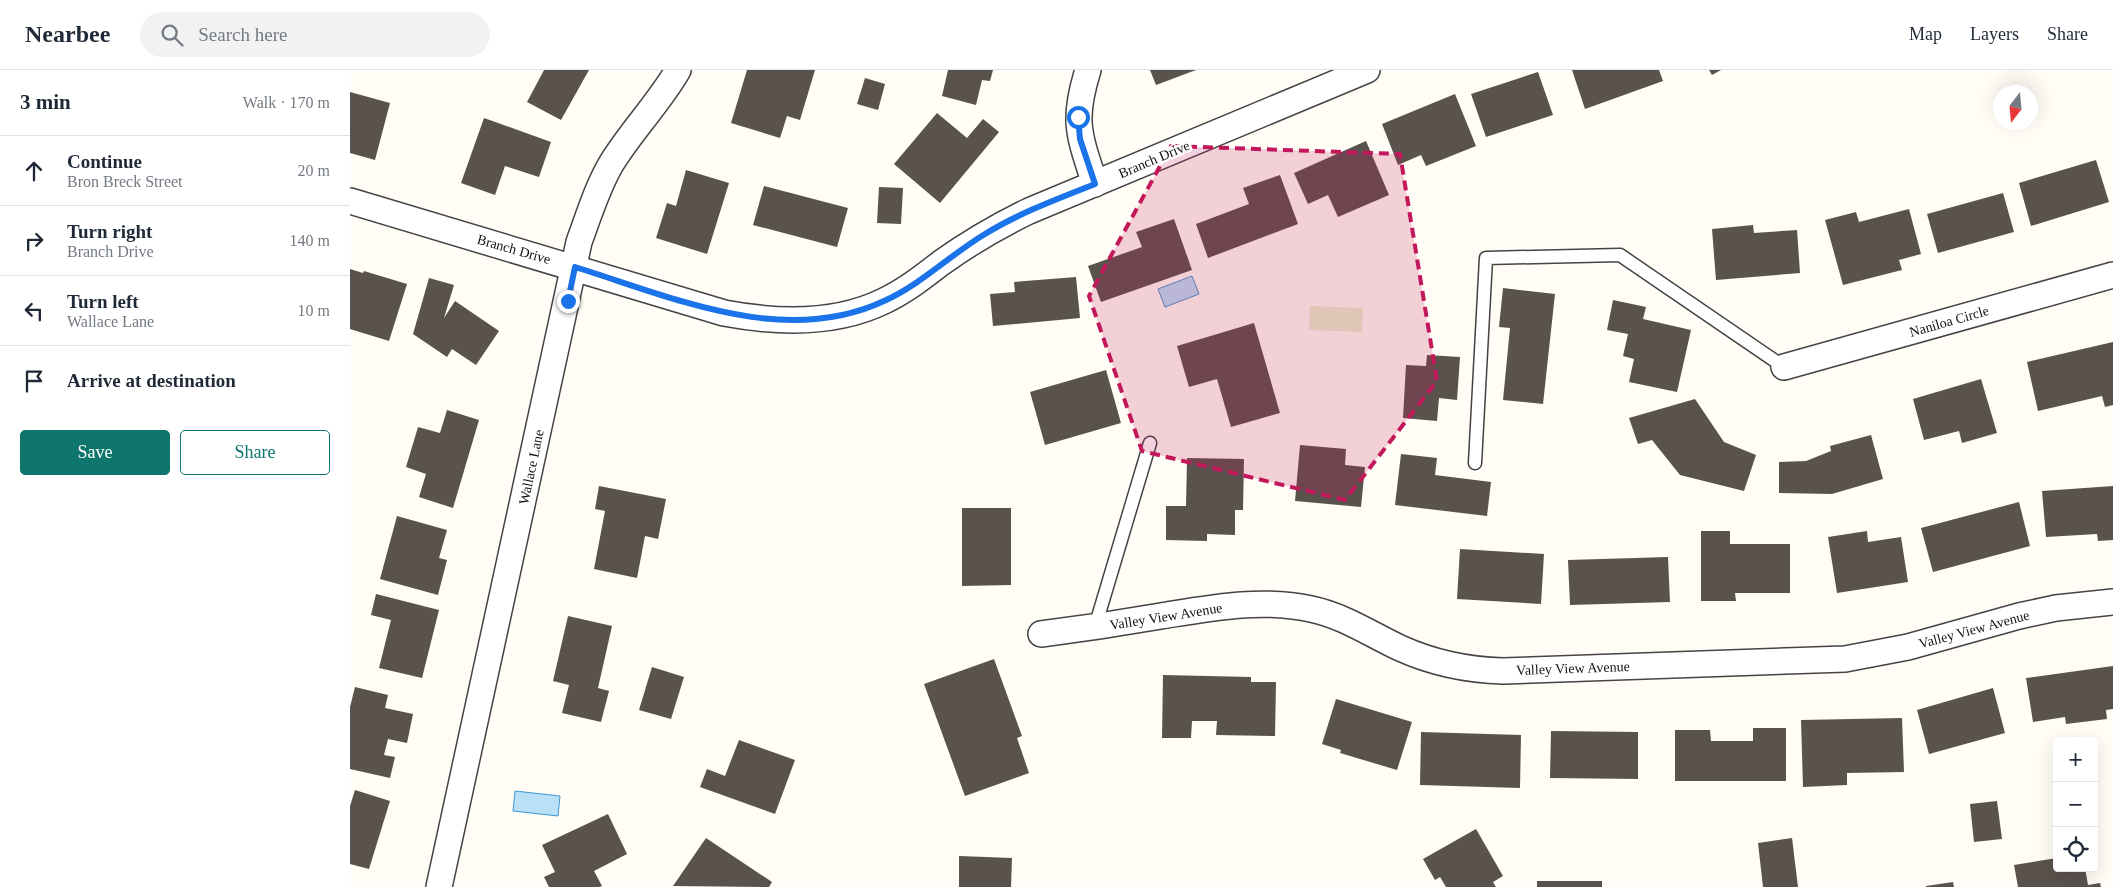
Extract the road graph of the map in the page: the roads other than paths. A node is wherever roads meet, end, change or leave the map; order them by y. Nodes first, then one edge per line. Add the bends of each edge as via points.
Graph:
1 (678, 70) edge
2 (1088, 70) edge
3 (1367, 70) edge
4 (1095, 184) junction
5 (350, 201) edge
6 (575, 267) junction
7 (2113, 275) edge
8 (1784, 367) joint
9 (1150, 443) dead end
10 (1475, 463) dead end
11 (2113, 602) edge
12 (1095, 627) junction
13 (1041, 634) dead end
14 (439, 887) edge

1 - 6 street, Wallace Lane via 617,154 605,176 579,242
2 - 4 street via 1079,104 1078,129
3 - 4 street, Branch Drive
4 - 6 street, Branch Drive via 1007,222 883,302 840,315 798,320 750,318
5 - 6 street, Branch Drive
6 - 14 street, Wallace Lane
7 - 8 street, Naniloa Circle
8 - 10 lane via 1620,255 1486,258
9 - 12 lane
11 - 12 street, Valley View Avenue via 2056,608 1908,647 1845,659 1503,670 1442,663 1399,647 1332,614 1282,605 1226,606
12 - 13 street, Valley View Avenue

